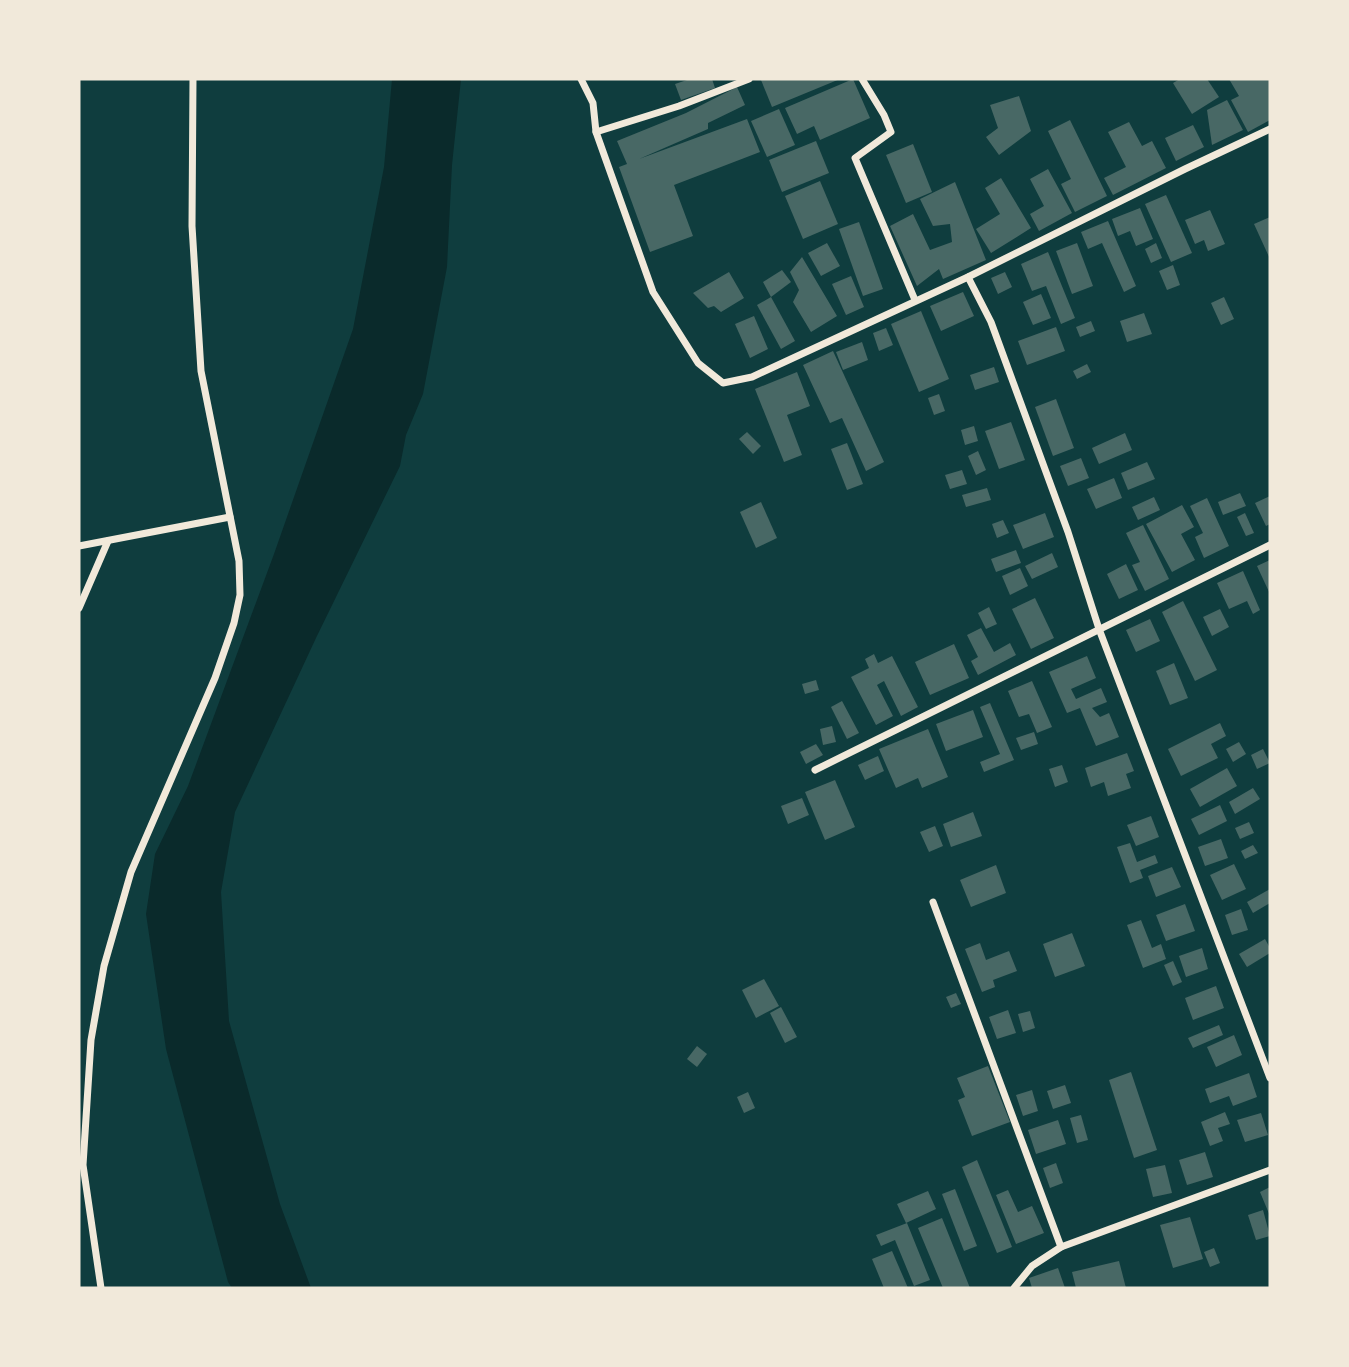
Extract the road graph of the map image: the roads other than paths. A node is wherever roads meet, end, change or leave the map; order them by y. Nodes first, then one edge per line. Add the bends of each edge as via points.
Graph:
1 (193, 79) edge
2 (581, 79) edge
3 (749, 79) edge
4 (862, 79) edge
5 (1270, 129) edge
6 (596, 132) junction
7 (968, 277) junction
8 (915, 300) junction
9 (230, 517) junction
10 (108, 541) junction
11 (1270, 545) edge
12 (79, 546) edge
13 (79, 608) edge
14 (1099, 629) junction
15 (815, 770) dead end
16 (933, 902) dead end
17 (1270, 1078) edge
18 (81, 1165) edge
19 (1270, 1170) edge
20 (1061, 1247) junction
21 (101, 1288) edge
22 (1014, 1288) edge

1 - 9 street via 192,226 201,372
2 - 6 street via 593,103
3 - 6 street
4 - 8 street via 891,131 855,158
5 - 7 street
6 - 8 street via 653,292 698,363 723,383 752,377
7 - 8 street
7 - 14 street via 991,322
9 - 10 street
9 - 18 street via 239,561 240,595 234,623 131,872 104,966 91,1040
10 - 12 street
10 - 13 street
11 - 14 street
14 - 15 street
14 - 17 street
16 - 20 street
18 - 21 street
19 - 20 street
20 - 22 street via 1032,1266

